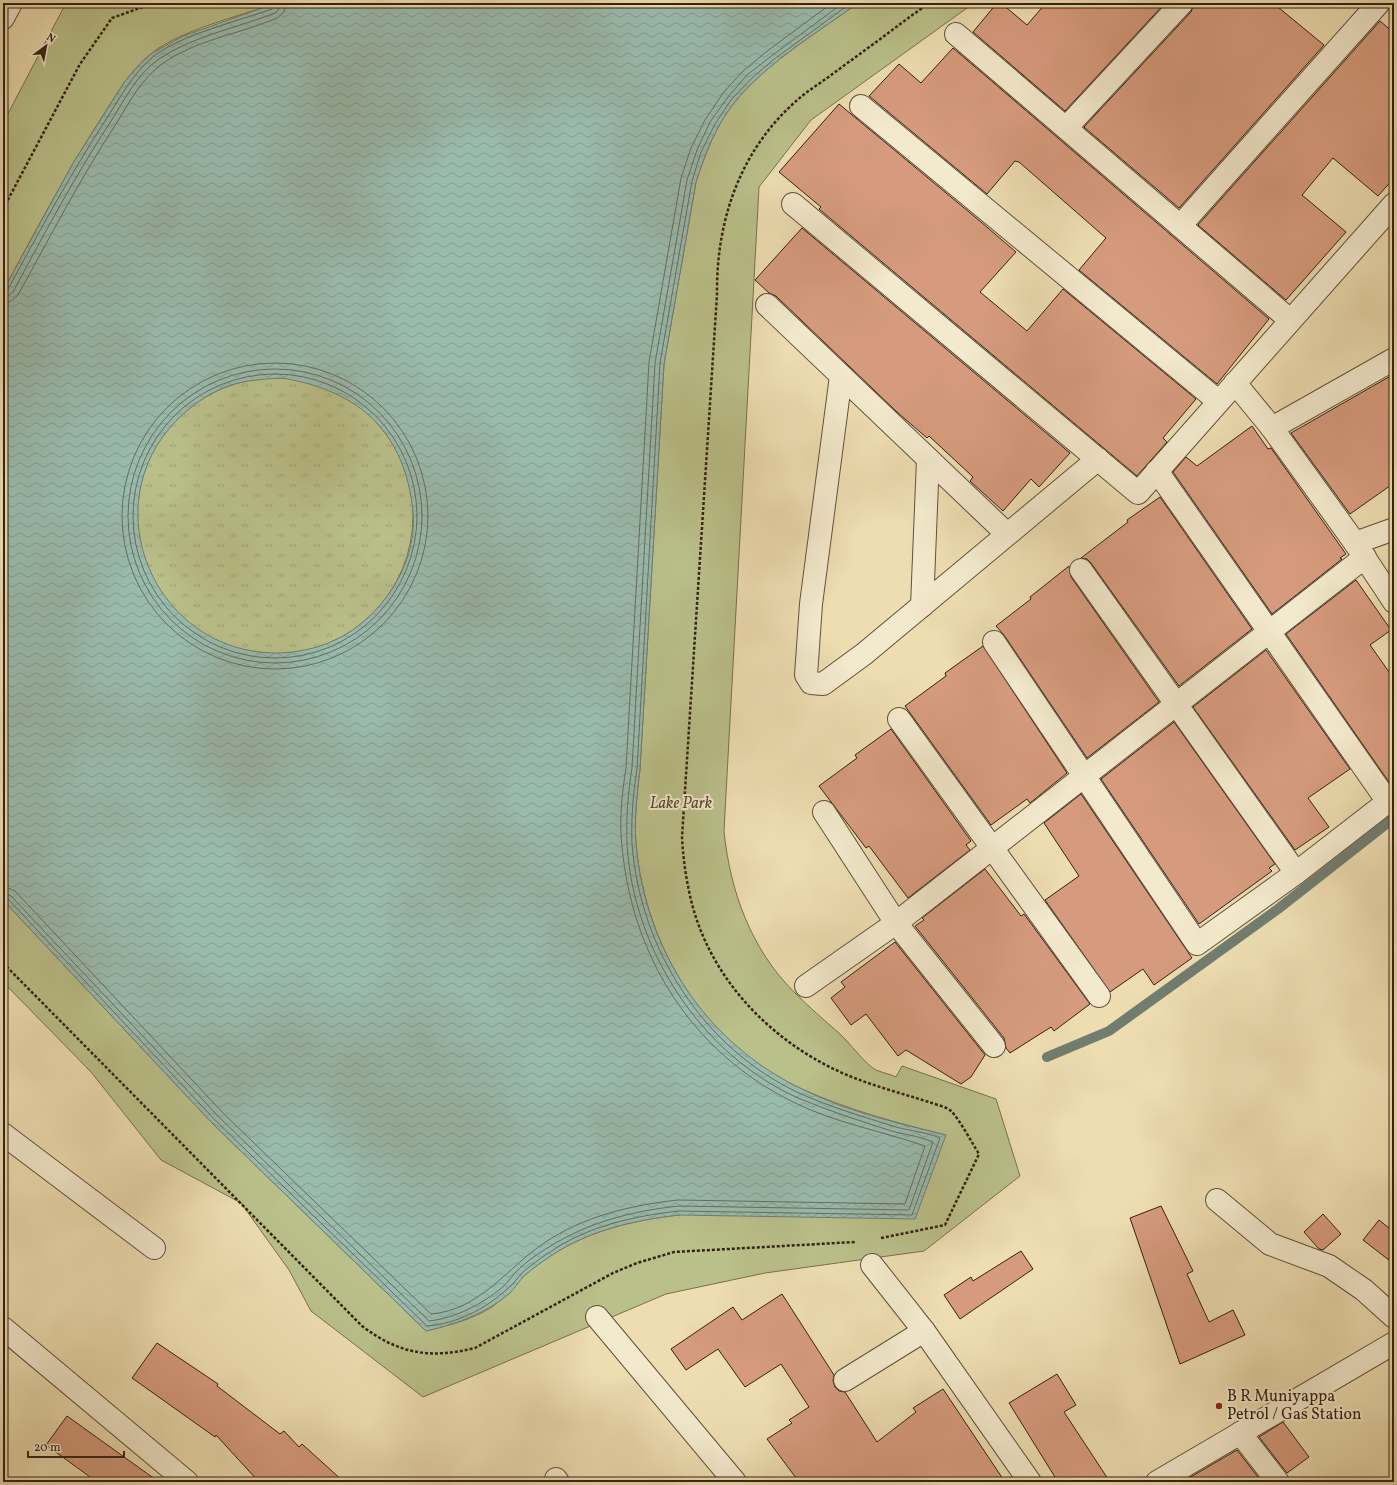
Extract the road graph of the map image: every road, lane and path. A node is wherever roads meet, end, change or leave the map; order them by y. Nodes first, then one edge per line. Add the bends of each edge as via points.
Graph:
1 (11, 3) edge
2 (154, 3) edge
3 (929, 3) edge
4 (1182, 3) edge
5 (1383, 7) edge
6 (3, 18) edge
7 (956, 34) dead end
8 (861, 106) dead end
9 (1066, 128) junction
10 (793, 204) dead end
11 (1394, 204) edge
12 (3, 209) edge
13 (1180, 226) junction
14 (767, 305) dead end
15 (1290, 320) junction
16 (1394, 359) edge
17 (841, 376) junction
18 (1235, 383) junction
19 (1218, 401) junction
20 (1272, 428) junction
21 (928, 459) junction
22 (1098, 459) junction
23 (1157, 472) junction
24 (1394, 529) edge
25 (1007, 534) junction
26 (1360, 550) junction
27 (1081, 570) dead end
28 (1394, 602) edge
29 (922, 606) junction
30 (1269, 631) junction
31 (994, 642) dead end
32 (1176, 704) junction
33 (899, 718) dead end
34 (1084, 776) junction
35 (1391, 800) edge
36 (824, 812) dead end
37 (993, 848) junction
38 (1296, 873) junction
39 (896, 923) junction
40 (3, 963) edge
41 (806, 986) dead end
42 (1099, 996) dead end
43 (994, 1046) dead end
44 (3, 1134) edge
45 (1217, 1200) dead end
46 (877, 1239) dead end
47 (862, 1242) dead end
48 (154, 1248) dead end
49 (872, 1265) dead end
50 (597, 1317) dead end
51 (1394, 1317) edge
52 (3, 1328) edge
53 (924, 1331) junction
54 (1394, 1343) edge
55 (845, 1380) dead end
56 (1240, 1433) junction
57 (187, 1482) edge
58 (736, 1482) edge
59 (1030, 1482) edge
60 (1157, 1482) edge
61 (1278, 1482) edge

1 - 6 street
2 - 12 path via 112,18 80,64
3 - 46 path via 806,93 785,112 750,158 736,183 726,210 717,266 682,837 684,869 702,932 733,988 754,1012 802,1052 829,1067 951,1110 979,1154 945,1225
4 - 9 street
5 - 13 street
7 - 9 street
8 - 19 street
9 - 13 street
10 - 22 street
11 - 15 street
13 - 15 street
14 - 17 street
15 - 18 street
16 - 20 street
17 - 21 street
17 - 29 street via 811,604 806,675 811,683 822,684 864,654
18 - 19 street
18 - 20 street
19 - 23 street
20 - 26 street
21 - 25 street
21 - 29 street
22 - 23 street via 1138,493
22 - 25 street
23 - 30 street
24 - 26 street
25 - 29 street
26 - 28 street
26 - 30 street
27 - 32 street
30 - 32 street
30 - 35 street
31 - 34 street
32 - 34 street
32 - 38 street
33 - 37 street
34 - 37 street
34 - 38 street via 1197,944
35 - 38 street
36 - 39 street
37 - 39 street
37 - 42 street
39 - 41 street
39 - 43 street
40 - 47 path via 362,1326 378,1338 400,1348 434,1354 455,1353 475,1348 613,1273 674,1252
44 - 48 street
45 - 51 street via 1270,1244 1329,1266 1364,1290
49 - 53 street
50 - 58 street
52 - 57 street
53 - 55 street
53 - 59 street
54 - 56 street
56 - 60 street
56 - 61 street

